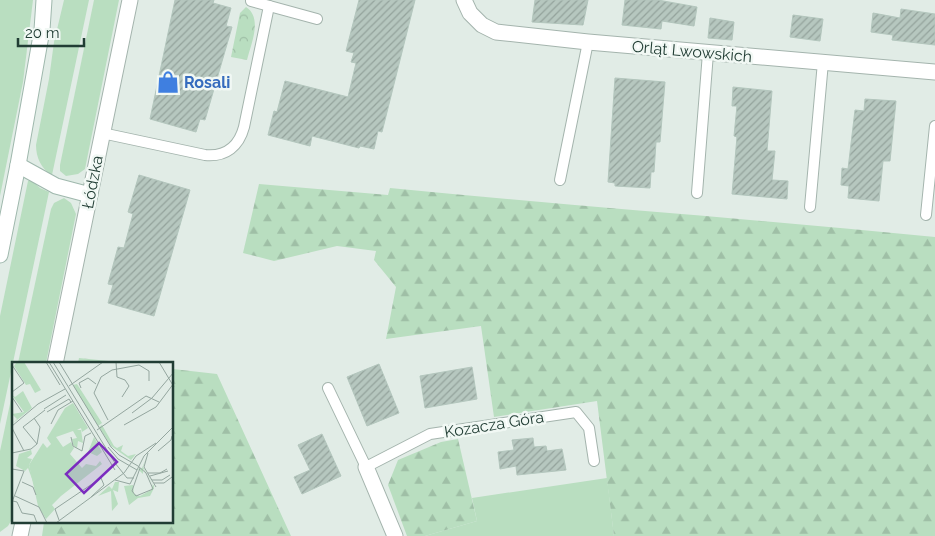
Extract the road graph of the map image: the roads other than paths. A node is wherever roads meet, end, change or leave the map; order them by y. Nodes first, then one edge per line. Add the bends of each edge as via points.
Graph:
1 (44, 0) edge
2 (130, 0) edge
3 (464, 0) edge
4 (251, 1) edge
5 (269, 6) junction
6 (317, 19) dead end
7 (588, 42) junction
8 (708, 52) junction
9 (823, 62) junction
10 (935, 72) edge
11 (935, 126) edge
12 (102, 133) junction
13 (18, 165) junction
14 (560, 180) dead end
15 (697, 193) dead end
16 (90, 195) junction
17 (810, 207) dead end
18 (926, 215) dead end
19 (0, 255) edge
20 (56, 362) edge
21 (328, 388) dead end
22 (594, 461) dead end
23 (366, 467) junction
24 (396, 536) edge

1 - 13 street via 42,30
2 - 12 street, Łódzka
3 - 7 street, Orląt Lwowskich via 470,13 482,25 496,32
4 - 5 lane
5 - 6 lane
5 - 12 lane via 244,127 241,137 231,149 216,156 205,155
7 - 8 street, Orląt Lwowskich
7 - 14 lane
8 - 9 street, Orląt Lwowskich
8 - 15 lane
9 - 10 street, Orląt Lwowskich
9 - 17 lane
11 - 18 lane
12 - 16 street, Łódzka
13 - 16 street via 56,186
13 - 19 street
16 - 20 street, Łódzka
21 - 23 lane
22 - 23 lane, Kozacza Góra via 589,428 576,412 430,434
23 - 24 street

